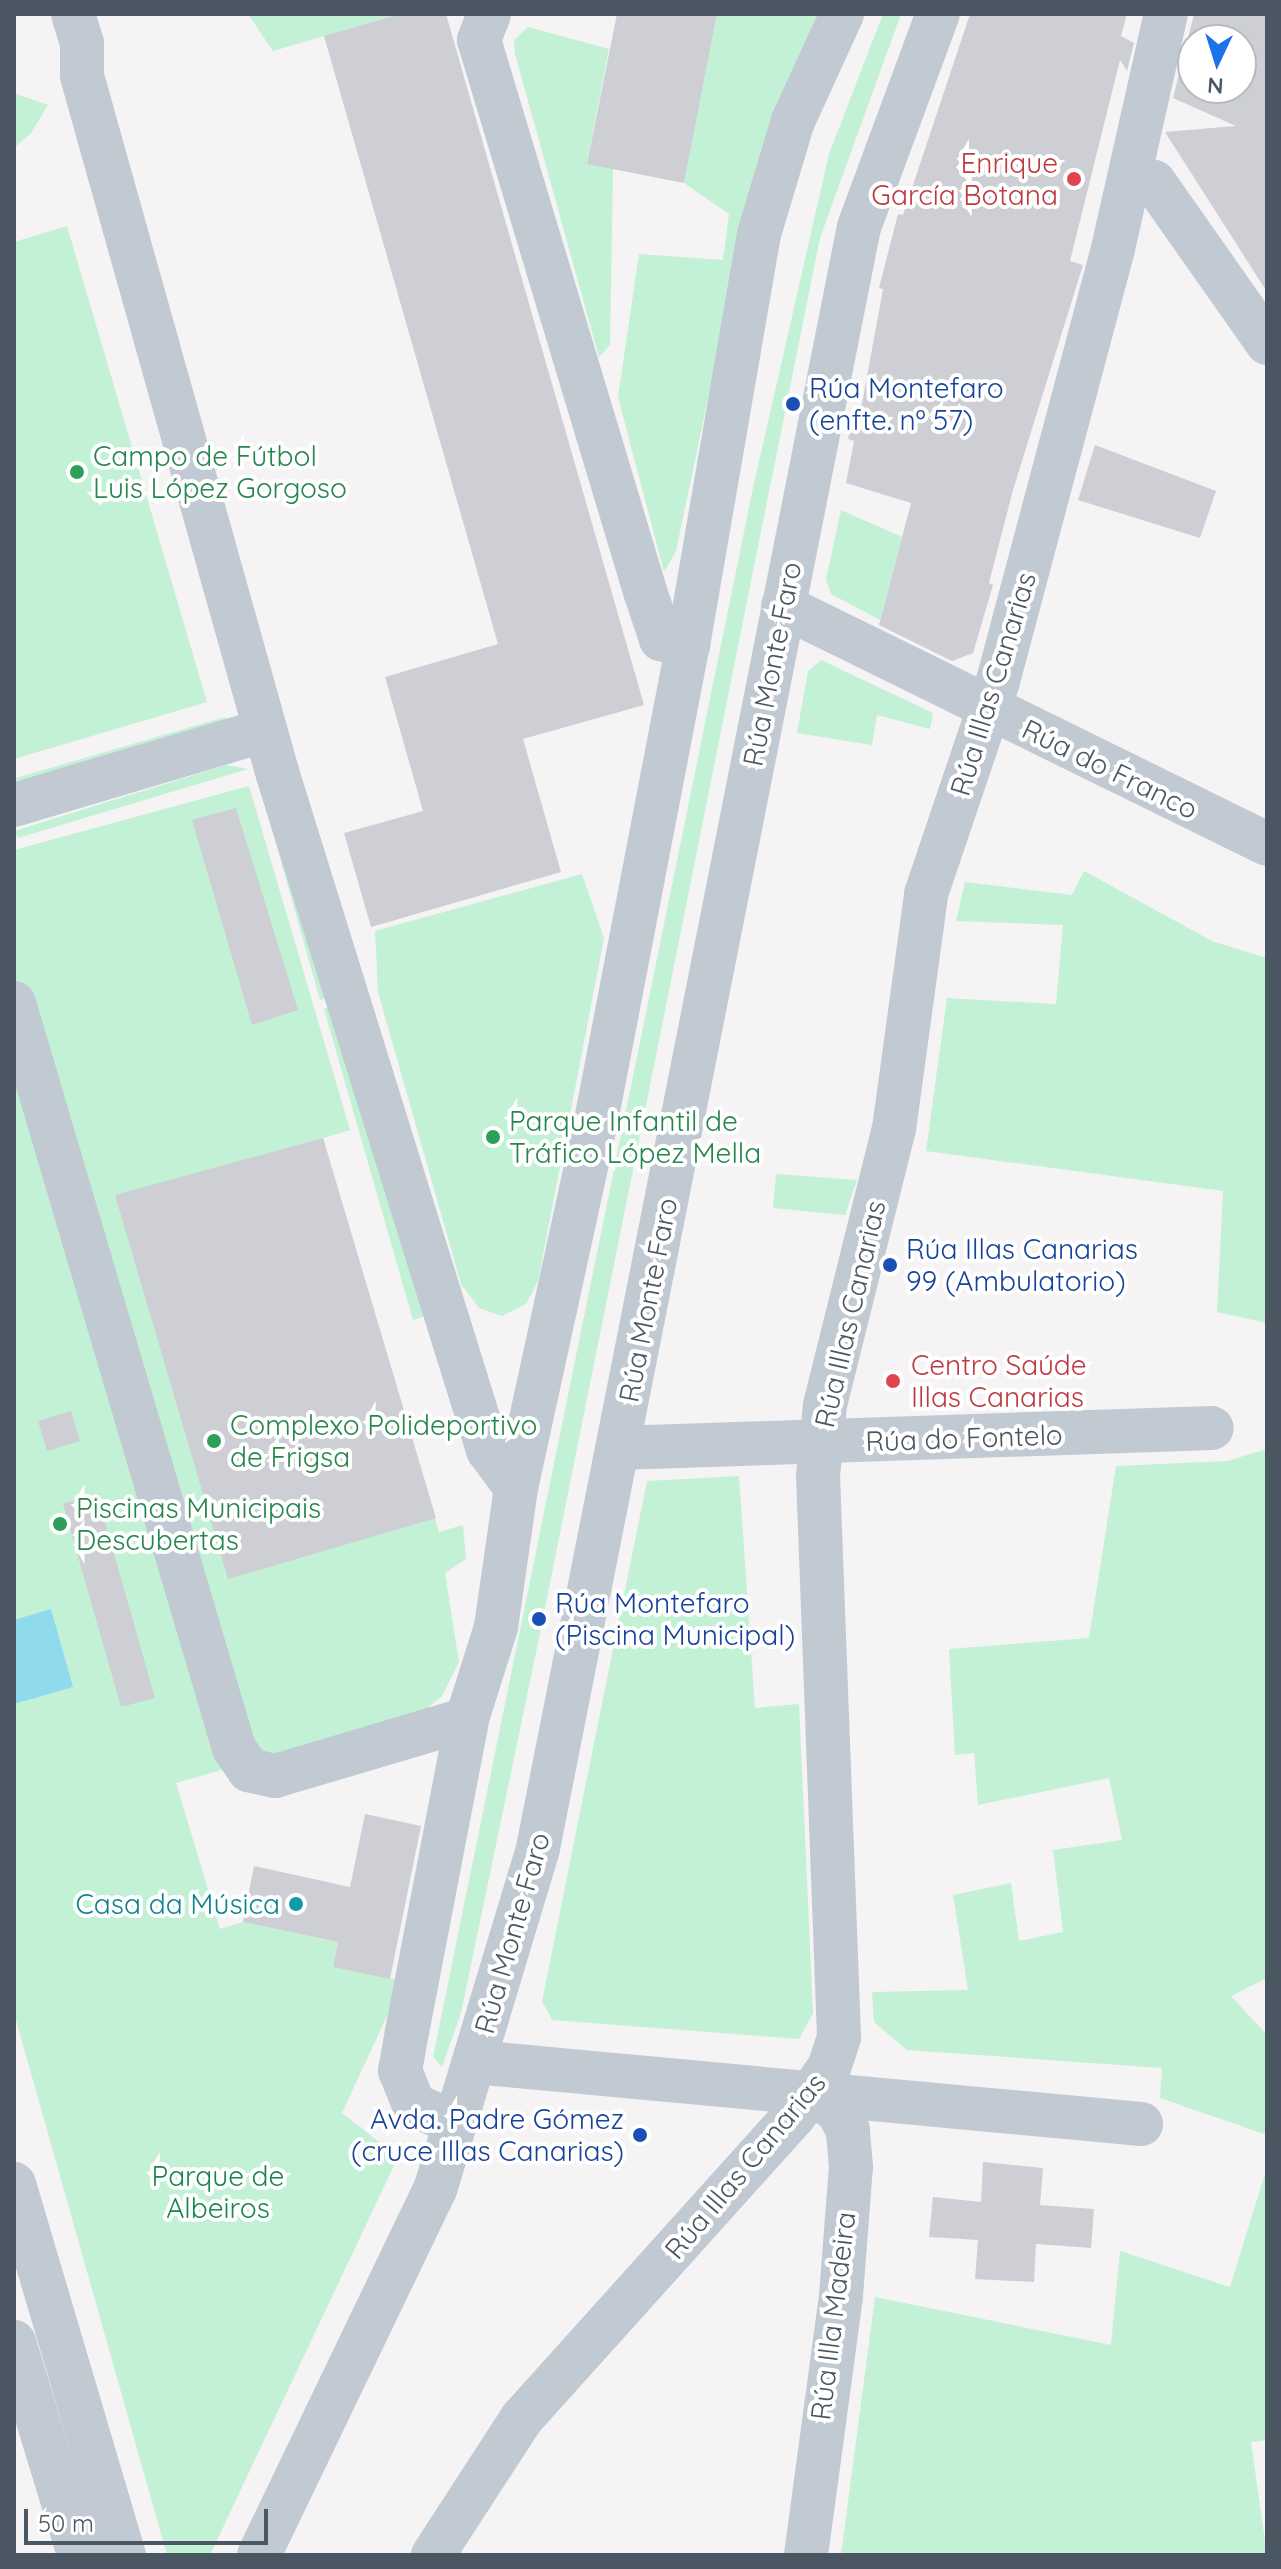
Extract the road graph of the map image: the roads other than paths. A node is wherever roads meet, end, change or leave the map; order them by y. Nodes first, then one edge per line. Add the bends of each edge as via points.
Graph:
1 (489, 14) edge
2 (842, 14) edge
3 (938, 14) edge
4 (1166, 14) edge
5 (86, 24) edge
6 (1131, 175) junction
7 (1267, 343) edge
8 (783, 606) junction
9 (688, 645) junction
10 (989, 710) junction
11 (265, 730) junction
12 (14, 805) edge
13 (1267, 844) edge
14 (14, 1003) edge
15 (1212, 1428) dead end
16 (820, 1443) junction
17 (619, 1448) junction
18 (516, 1488) junction
19 (467, 1719) junction
20 (474, 2062) junction
21 (810, 2094) junction
22 (903, 2102) junction
23 (455, 2123) junction
24 (1141, 2124) dead end
25 (848, 2130) junction
26 (14, 2184) edge
27 (14, 2342) edge
28 (79, 2555) edge
29 (124, 2555) edge
30 (259, 2555) edge
31 (433, 2555) edge
32 (806, 2555) edge

1 - 9 street via 479,40 645,591 661,639
2 - 9 street via 793,121 759,234
3 - 8 street, Rúa Monte Faro via 859,227
4 - 6 street, Rúa Illas Canarias
5 - 11 street via 82,76
6 - 7 street via 1154,182
6 - 10 street, Rúa Illas Canarias
8 - 10 street, Rúa do Franco
8 - 17 street, Rúa Monte Faro
9 - 18 street via 597,1116
10 - 13 street, Rúa do Franco
10 - 16 street, Rúa Illas Canarias via 926,894 894,1129
11 - 12 street
11 - 18 street via 488,1450
14 - 19 street via 234,1748 249,1770 275,1776
15 - 16 street, Rúa do Fontelo
16 - 17 street, Rúa do Fontelo
16 - 21 street, Rúa Illas Canarias via 839,2037 829,2068
17 - 20 street, Rúa Monte Faro via 538,1848
18 - 19 street via 496,1627
19 - 23 street via 400,2071 414,2105
20 - 21 street
20 - 23 street, Rúa Monte Faro
21 - 22 street
21 - 25 street via 837,2110
21 - 31 street, Rúa Illas Canarias via 522,2418
22 - 24 street
22 - 25 street via 866,2116
23 - 30 street, Rúa Monte Faro via 435,2190
25 - 32 street, Rúa Illa Madeira via 851,2167 841,2296
26 - 29 street
27 - 28 street

